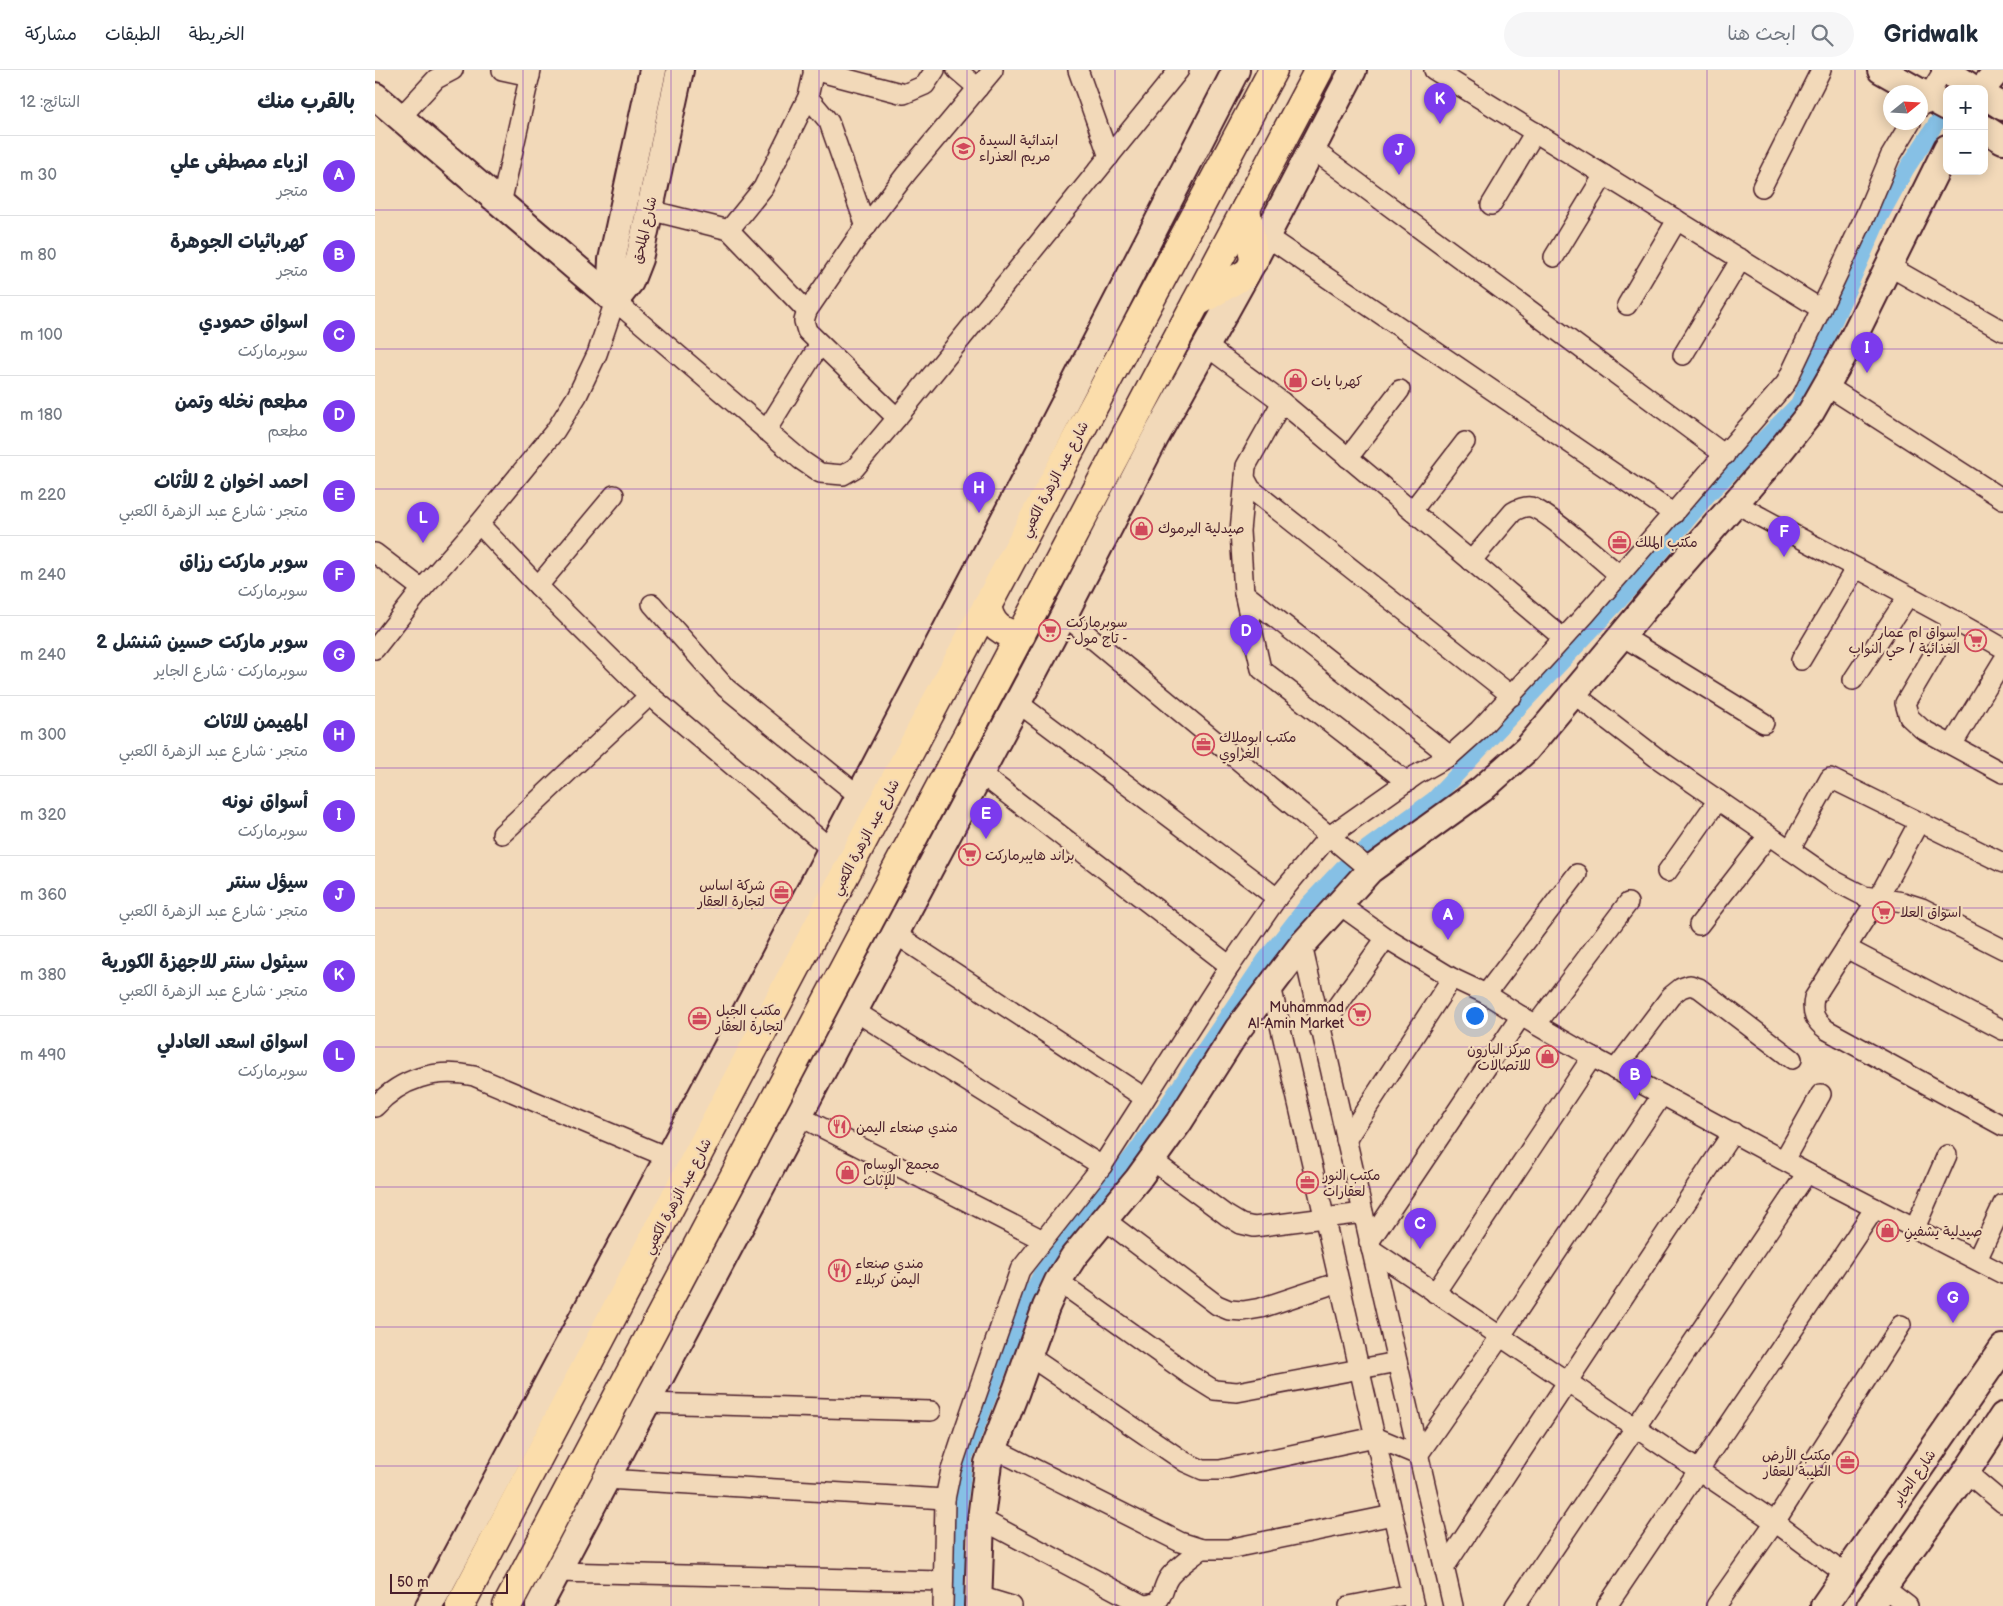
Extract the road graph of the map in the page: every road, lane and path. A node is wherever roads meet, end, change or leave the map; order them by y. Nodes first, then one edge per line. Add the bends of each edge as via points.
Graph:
1 (453, 70) edge
2 (502, 70) edge
3 (653, 70) edge
4 (680, 70) edge
5 (813, 70) edge
6 (935, 70) edge
7 (957, 70) edge
8 (993, 70) edge
9 (1078, 70) edge
10 (1179, 70) edge
11 (1236, 70) edge
12 (1273, 70) edge
13 (1319, 70) edge
14 (1353, 70) edge
15 (1434, 70) edge
16 (1821, 70) edge
17 (1881, 70) edge
18 (1944, 70) edge
19 (1998, 70) edge
20 (531, 73) edge
21 (1905, 85) edge
22 (1968, 85) edge
23 (1985, 85) edge
24 (978, 88) junction
25 (375, 96) edge
26 (808, 97) junction
27 (1928, 97) edge
28 (1988, 98) edge
29 (2003, 107) edge
30 (401, 118) junction
31 (1906, 130) edge
32 (1987, 130) edge
33 (1535, 132) junction
34 (2003, 140) edge
35 (1311, 148) junction
36 (1943, 156) edge
37 (1109, 157) junction
38 (1604, 175) junction
39 (1762, 187) dead end
40 (501, 204) junction
41 (1491, 205) dead end
42 (1246, 208) junction
43 (649, 210) junction
44 (1677, 220) junction
45 (866, 227) junction
46 (729, 230) junction
47 (1255, 257) junction
48 (1554, 257) dead end
49 (1741, 259) junction
50 (1889, 266) junction
51 (615, 301) junction
52 (1196, 302) junction
53 (1627, 305) dead end
54 (1821, 309) junction
55 (807, 311) junction
56 (2003, 331) edge
57 (820, 344) junction
58 (1205, 345) junction
59 (1683, 354) dead end
60 (1827, 386) junction
61 (1400, 390) dead end
62 (1282, 402) junction
63 (897, 418) junction
64 (766, 431) junction
65 (1465, 442) dead end
66 (1725, 455) junction
67 (1348, 458) junction
68 (1245, 478) junction
69 (614, 496) dead end
70 (2003, 499) edge
71 (1735, 503) junction
72 (1412, 511) junction
73 (1674, 514) junction
74 (479, 524) junction
75 (375, 553) edge
76 (1471, 561) junction
77 (1855, 569) junction
78 (1618, 574) junction
79 (538, 586) junction
80 (423, 589) junction
81 (1244, 593) junction
82 (1908, 596) junction
83 (652, 604) dead end
84 (987, 606) junction
85 (1064, 615) junction
86 (1954, 620) junction
87 (1021, 634) junction
88 (1622, 636) junction
89 (1563, 638) junction
90 (2003, 648) edge
91 (375, 649) edge
92 (1801, 660) dead end
93 (2003, 661) edge
94 (1853, 680) dead end
95 (946, 683) junction
96 (1574, 694) junction
97 (650, 695) junction
98 (1511, 696) junction
99 (986, 701) junction
100 (1017, 702) junction
101 (1764, 723) dead end
102 (1952, 745) junction
103 (1450, 756) junction
104 (980, 773) junction
105 (2003, 773) edge
106 (1407, 782) junction
107 (859, 796) junction
108 (1718, 800) junction
109 (1919, 822) junction
110 (502, 834) dead end
111 (1767, 836) junction
112 (1328, 837) junction
113 (831, 849) junction
114 (1790, 850) junction
115 (2003, 863) edge
116 (1369, 870) junction
117 (1667, 872) dead end
118 (1577, 874) dead end
119 (1277, 898) junction
120 (1878, 898) junction
121 (1628, 903) dead end
122 (1339, 905) junction
123 (1699, 926) dead end
124 (895, 933) junction
125 (1386, 938) junction
126 (1302, 945) junction
127 (1846, 948) junction
128 (2003, 948) edge
129 (1230, 966) junction
130 (1452, 978) junction
131 (1271, 986) junction
132 (1487, 994) junction
133 (853, 1010) junction
134 (1529, 1021) junction
135 (1320, 1030) junction
136 (2003, 1030) edge
137 (1591, 1057) junction
138 (1792, 1059) dead end
139 (1615, 1070) junction
140 (1821, 1094) dead end
141 (1662, 1095) junction
142 (1145, 1098) junction
143 (375, 1107) edge
144 (799, 1116) junction
145 (2003, 1126) edge
146 (1733, 1132) junction
147 (1346, 1140) junction
148 (1947, 1155) dead end
149 (667, 1157) junction
150 (1152, 1160) junction
151 (1785, 1160) junction
152 (1102, 1166) junction
153 (691, 1168) junction
154 (1807, 1173) junction
155 (2003, 1204) edge
156 (1875, 1208) junction
157 (1363, 1214) junction
158 (1324, 1219) junction
159 (1105, 1220) junction
160 (1915, 1228) junction
161 (1043, 1240) junction
162 (1370, 1246) junction
163 (1977, 1260) junction
164 (2003, 1274) edge
165 (1058, 1281) junction
166 (1339, 1282) junction
167 (1435, 1293) junction
168 (1901, 1325) dead end
169 (1500, 1337) junction
170 (2003, 1348) edge
171 (1029, 1356) junction
172 (1397, 1362) junction
173 (1359, 1370) junction
174 (1567, 1381) junction
175 (646, 1403) junction
176 (931, 1411) dead end
177 (2000, 1427) edge
178 (1635, 1428) junction
179 (1375, 1437) junction
180 (993, 1448) junction
181 (1418, 1455) junction
182 (1699, 1471) junction
183 (1966, 1472) junction
184 (606, 1479) junction
185 (945, 1499) junction
186 (2003, 1503) edge
187 (1393, 1516) junction
188 (981, 1519) junction
189 (1775, 1522) junction
190 (1202, 1549) junction
191 (1444, 1568) junction
192 (557, 1572) junction
193 (1846, 1575) junction
194 (943, 1581) junction
195 (1876, 1596) edge
196 (1412, 1600) edge
197 (978, 1601) edge
198 (429, 1606) edge
199 (460, 1606) edge
200 (507, 1606) edge
201 (539, 1606) edge
202 (943, 1606) edge
203 (1012, 1606) edge
204 (1349, 1606) edge
205 (1453, 1606) edge
206 (1515, 1606) edge
207 (1607, 1606) edge
208 (1716, 1606) edge
209 (1824, 1606) edge
210 (1908, 1606) edge

1 - 30 street via 436,79
2 - 20 street
3 - 51 street, شارع الملحق via 612,260 611,281
4 - 43 street, شارع الملحق
5 - 6 street via 904,94 925,85
5 - 26 street
7 - 24 street
8 - 24 street
9 - 37 street
10 - 37 street
11 - 107 street
12 - 84 main road, شارع عبد الزهرة الكعبي
13 - 42 main road
14 - 35 street
15 - 33 street
16 - 39 street
17 - 21 street
18 - 22 street
18 - 27 street
19 - 23 street
20 - 40 street
24 - 45 street
25 - 30 street
26 - 45 street via 829,122
26 - 46 street via 763,188
28 - 29 street
30 - 40 street
31 - 54 street via 1890,157
32 - 34 street
33 - 38 street
33 - 41 street
35 - 47 street
35 - 66 street
36 - 50 street
37 - 63 street
38 - 44 street
38 - 48 street
40 - 51 street
42 - 47 main road
42 - 52 main road
43 - 46 street
43 - 51 street, شارع الملحق via 635,270
44 - 49 street
44 - 53 street
45 - 55 street
46 - 55 street
47 - 52 main road
47 - 58 street
47 - 73 street
49 - 54 street
49 - 59 street
50 - 56 street
50 - 60 street
51 - 64 street
51 - 74 street via 597,354 577,396 555,430
52 - 87 main road
54 - 66 street via 1786,383
55 - 57 street via 804,320 807,331
57 - 63 street
57 - 64 street
58 - 62 street
58 - 85 street
60 - 70 street
60 - 71 street via 1811,412
61 - 67 street
62 - 67 street
62 - 68 street via 1246,466
63 - 64 street via 855,468 843,475 820,473
65 - 72 street
66 - 73 street
67 - 72 street
68 - 81 street via 1240,531
68 - 98 street via 1251,489
69 - 79 street
71 - 77 street
71 - 88 street
72 - 76 street
73 - 78 street
74 - 79 street
74 - 80 street
75 - 80 street
76 - 78 street via 1513,512 1531,507
76 - 89 street
77 - 82 street
77 - 92 street
78 - 89 street
79 - 97 street
80 - 91 street
81 - 103 street
81 - 106 street via 1261,669
82 - 86 street
82 - 94 street
83 - 107 street via 726,688
84 - 87 main road via 998,628
84 - 95 main road, شارع عبد الزهرة الكعبي
85 - 100 street
85 - 112 street
86 - 90 street
86 - 102 street via 1905,703 1909,717 1922,729
87 - 99 main road
88 - 96 street
88 - 101 street
89 - 98 street
93 - 102 street
95 - 99 main road via 962,680 970,683
95 - 153 main road, شارع عبد الزهرة الكعبي
96 - 108 street
96 - 116 street via 1527,749 1488,783
97 - 110 street
97 - 113 street
98 - 103 street
99 - 200 main road
100 - 104 street
100 - 119 street
102 - 105 street
103 - 106 street
104 - 124 street
104 - 129 street
106 - 112 street
107 - 113 street
108 - 111 street
108 - 117 street
109 - 114 street via 1830,778
109 - 115 street
109 - 120 street
111 - 114 street
111 - 123 street
112 - 116 street
112 - 119 street
113 - 149 street
114 - 120 street via 1835,882 1864,896
116 - 122 street
118 - 132 street
119 - 129 street
120 - 127 street
120 - 128 street via 1922,908
121 - 134 street
122 - 125 street
122 - 126 street
124 - 133 street
124 - 142 street
125 - 130 street
125 - 135 street
126 - 131 street
126 - 135 street
127 - 136 street
127 - 145 street via 1814,998 1814,1017 1820,1024
129 - 142 street
130 - 132 street
130 - 147 street
131 - 150 street via 1238,1029
131 - 158 street
132 - 134 street
133 - 144 street
133 - 152 street
134 - 137 street
134 - 162 street
135 - 147 street
137 - 139 street
137 - 167 street
138 - 139 street via 1699,988 1690,985 1671,996
139 - 141 street
140 - 151 street
141 - 146 street
141 - 169 street
142 - 152 street
143 - 149 street via 410,1080 435,1073 474,1076
144 - 161 street
144 - 175 street
146 - 151 street
146 - 174 street
147 - 157 street
148 - 160 street
149 - 153 street
149 - 198 street
150 - 158 street via 1241,1224 1253,1226
150 - 159 street
151 - 154 street
152 - 161 street
153 - 199 main road, شارع عبد الزهرة الكعبي
154 - 156 street
154 - 178 street
155 - 163 street
156 - 160 street
156 - 182 street
157 - 158 street
157 - 162 street
158 - 166 street
159 - 165 street via 1074,1256
159 - 166 street via 1217,1305 1229,1310 1261,1308
160 - 163 street
161 - 185 street via 1020,1270 951,1470
162 - 167 street
162 - 172 street
163 - 164 street
165 - 171 street
165 - 173 street via 1214,1390 1237,1392
166 - 173 street
167 - 169 street
168 - 189 street
169 - 174 street
169 - 181 street
170 - 193 street, شارع الجاير
171 - 179 street via 1185,1462 1203,1470 1220,1470
171 - 180 street
172 - 173 street
172 - 181 street
173 - 179 street
174 - 178 street
174 - 191 street
175 - 176 street
175 - 184 street
177 - 183 street
178 - 182 street
178 - 206 street
179 - 181 street
179 - 187 street
180 - 188 street
180 - 190 street via 1180,1542
181 - 191 street
182 - 189 street
182 - 207 street
183 - 186 street
183 - 195 street
184 - 185 street
184 - 192 street
185 - 194 street
187 - 190 street via 1228,1549
187 - 196 street
188 - 190 street via 1143,1606 1152,1605 1160,1599 1170,1576
188 - 197 street
189 - 193 street
189 - 208 street
191 - 205 street
192 - 194 street
192 - 201 street
193 - 209 street, شارع الجاير
194 - 202 street
195 - 210 street
196 - 204 street
197 - 203 street

